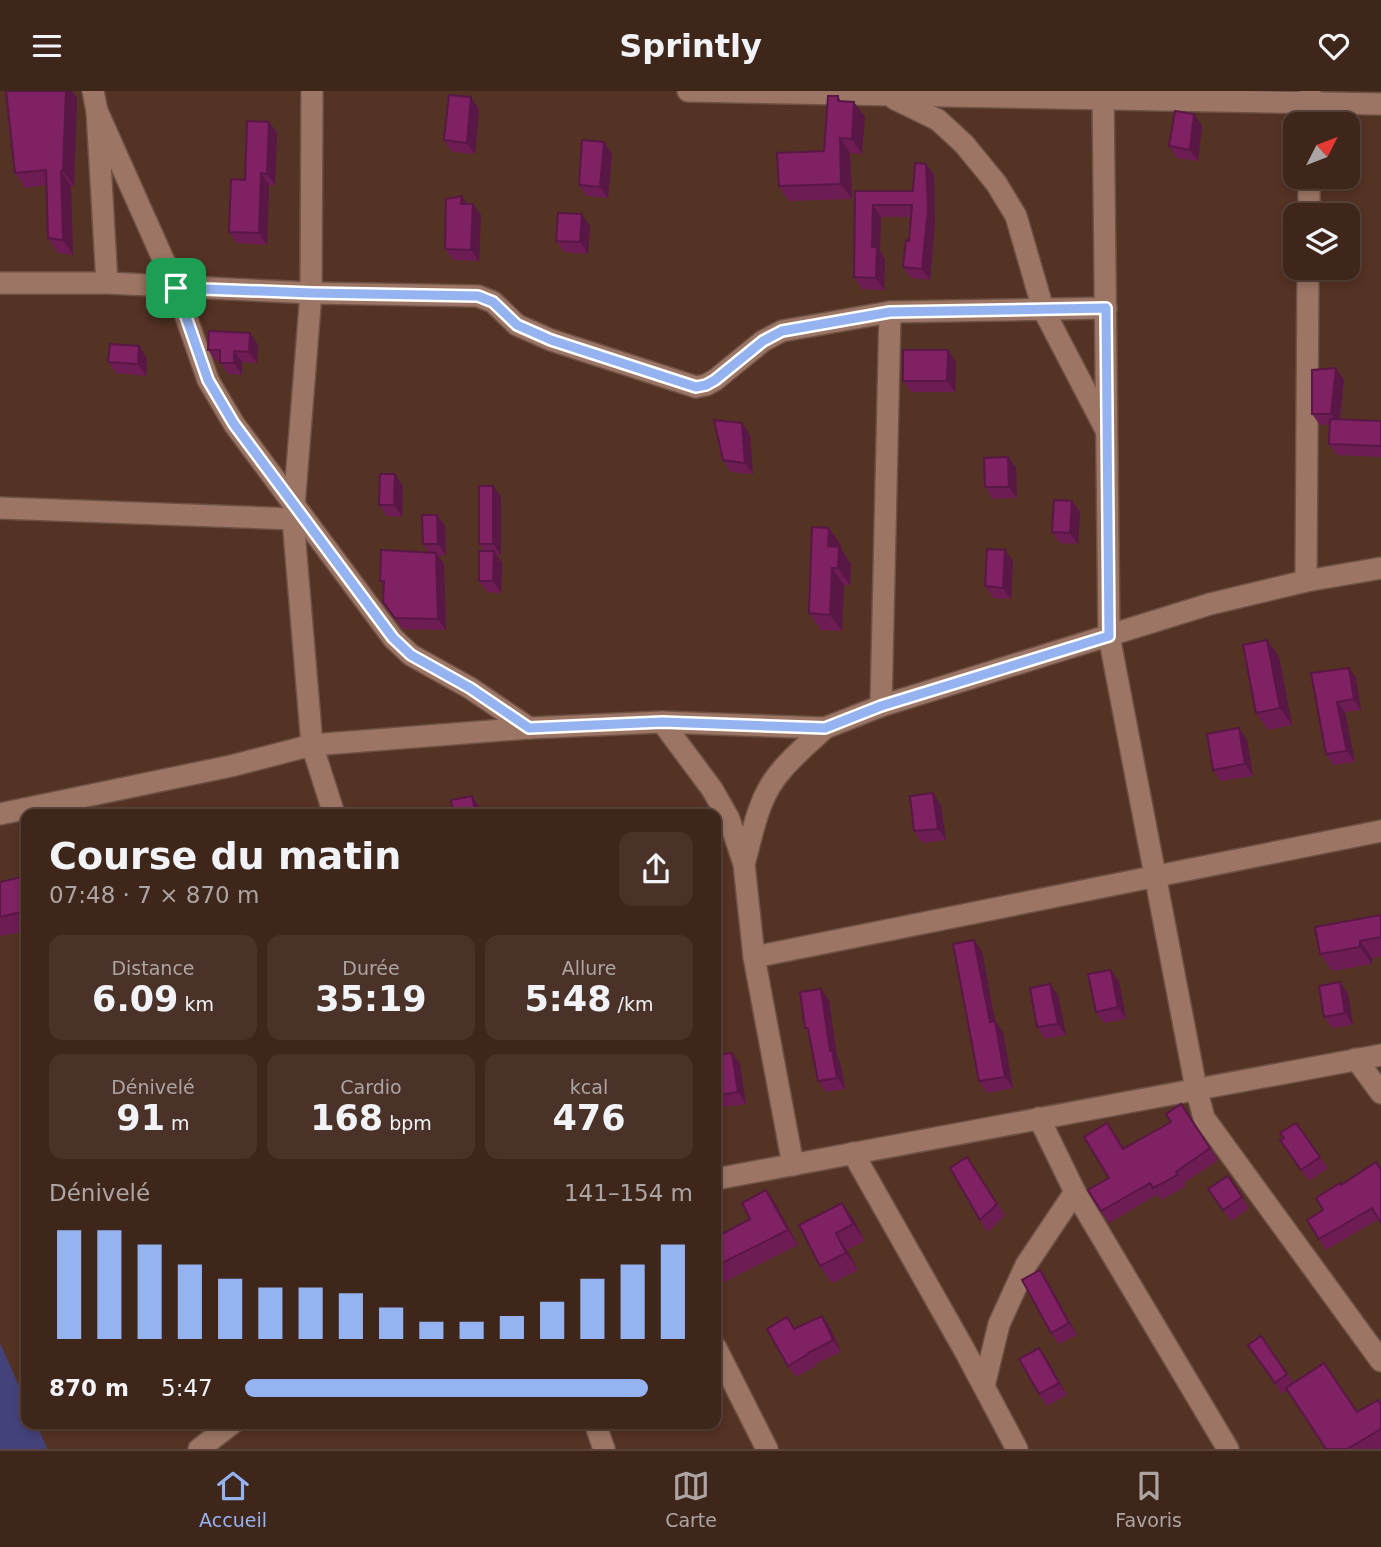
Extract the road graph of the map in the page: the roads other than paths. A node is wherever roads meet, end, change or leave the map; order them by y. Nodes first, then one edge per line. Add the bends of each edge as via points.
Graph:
1 (312, 91) edge
2 (688, 91) edge
3 (887, 93) edge
4 (1103, 95) edge
5 (1310, 97) edge
6 (95, 101) edge
7 (1381, 104) edge
8 (1308, 280) edge
9 (0, 283) edge
10 (107, 283) junction
11 (176, 288) junction
12 (312, 293) junction
13 (1106, 308) junction
14 (1043, 309) junction
15 (890, 312) junction
16 (1107, 431) junction
17 (0, 508) edge
18 (293, 511) junction
19 (1381, 568) edge
20 (1306, 581) junction
21 (1109, 636) junction
22 (881, 706) junction
23 (662, 722) junction
24 (529, 728) junction
25 (825, 728) junction
26 (312, 745) junction
27 (24, 809) edge
28 (332, 809) edge
29 (21, 810) edge
30 (0, 814) edge
31 (1381, 831) edge
32 (744, 864) junction
33 (1155, 876) junction
34 (754, 957) junction
35 (1381, 1055) edge
36 (1356, 1059) junction
37 (1196, 1088) junction
38 (1381, 1093) edge
39 (1038, 1118) junction
40 (853, 1153) junction
41 (793, 1165) junction
42 (721, 1178) edge
43 (1075, 1192) junction
44 (999, 1324) junction
45 (965, 1351) junction
46 (721, 1358) edge
47 (1381, 1361) edge
48 (984, 1386) junction
49 (225, 1429) edge
50 (597, 1429) edge
51 (200, 1449) edge
52 (604, 1449) edge
53 (767, 1449) edge
54 (1017, 1449) edge
55 (1228, 1449) edge

1 - 12 street
2 - 3 street
3 - 4 street
3 - 14 street via 938,120 996,183 1016,216
4 - 5 street
4 - 13 street
5 - 7 street
6 - 10 street
6 - 11 street
8 - 20 street
9 - 10 street
10 - 11 street
11 - 12 street
11 - 18 street via 208,380
12 - 15 street via 478,296 493,302 517,325 551,340 696,387 715,380 782,331
12 - 18 street
13 - 14 street
13 - 16 street
14 - 15 street
14 - 16 street
15 - 22 street
16 - 21 street
17 - 18 street
18 - 24 street via 411,655
18 - 26 street
19 - 20 street
20 - 21 street via 1210,604
21 - 22 street
21 - 33 street
22 - 25 street
23 - 24 street
23 - 25 street
23 - 32 street via 712,789 729,819
24 - 26 street
25 - 32 street via 772,782
26 - 27 street
26 - 28 street
29 - 30 street
31 - 33 street
32 - 34 street
33 - 34 street
33 - 37 street
34 - 41 street
35 - 36 street
36 - 37 street
36 - 38 street
37 - 39 street
37 - 47 street via 1204,1118
39 - 40 street
39 - 43 street
40 - 41 street
40 - 45 street
41 - 42 street
43 - 44 street via 1026,1265
43 - 55 street
44 - 45 street
44 - 48 street
45 - 48 street
46 - 53 street
48 - 54 street
49 - 51 street
50 - 52 street

